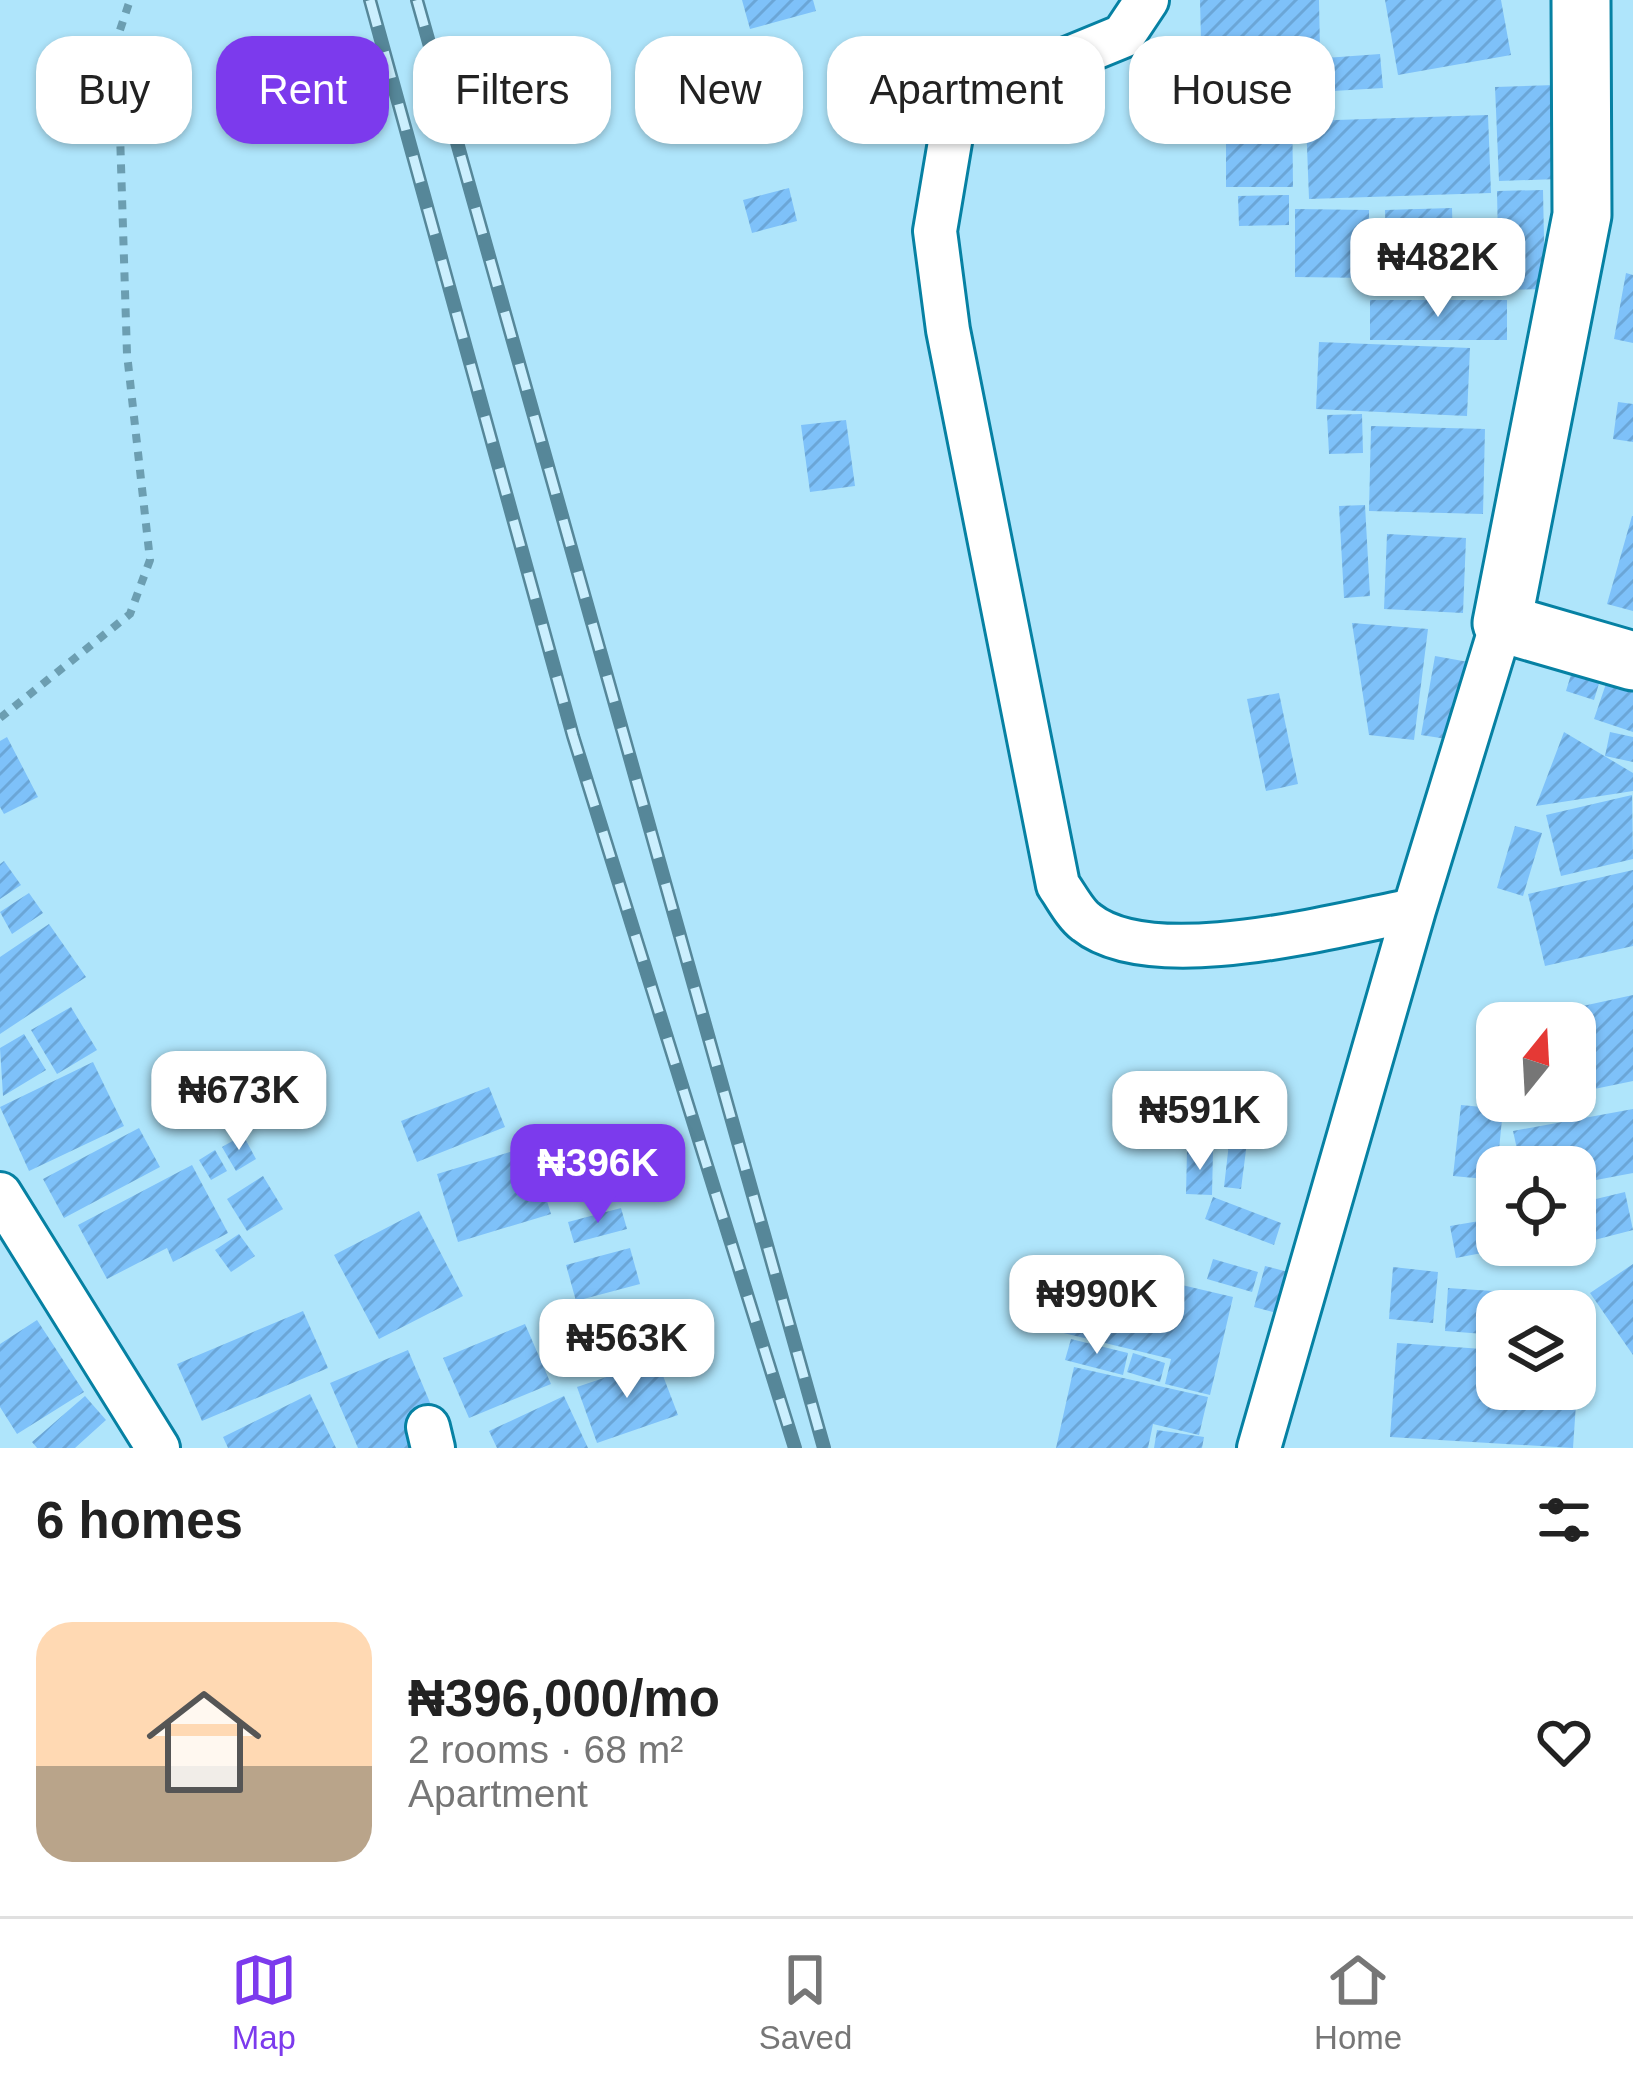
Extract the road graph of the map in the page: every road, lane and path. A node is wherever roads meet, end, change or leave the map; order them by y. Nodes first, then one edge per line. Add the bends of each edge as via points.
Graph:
1 (130, 0) edge
2 (1147, 0) edge
3 (1581, 0) edge
4 (1502, 623) junction
5 (1633, 661) edge
6 (0, 718) edge
7 (1414, 910) junction
8 (0, 1194) edge
9 (158, 1448) edge
10 (1259, 1448) edge

1 - 6 path via 117,39 127,354 151,560 130,614
2 - 7 street via 1123,36 1006,84 952,130 935,231 1058,885 1086,922 1131,941 1219,947
3 - 4 main road via 1582,215
4 - 5 main road
4 - 7 street
7 - 10 street
8 - 9 street

